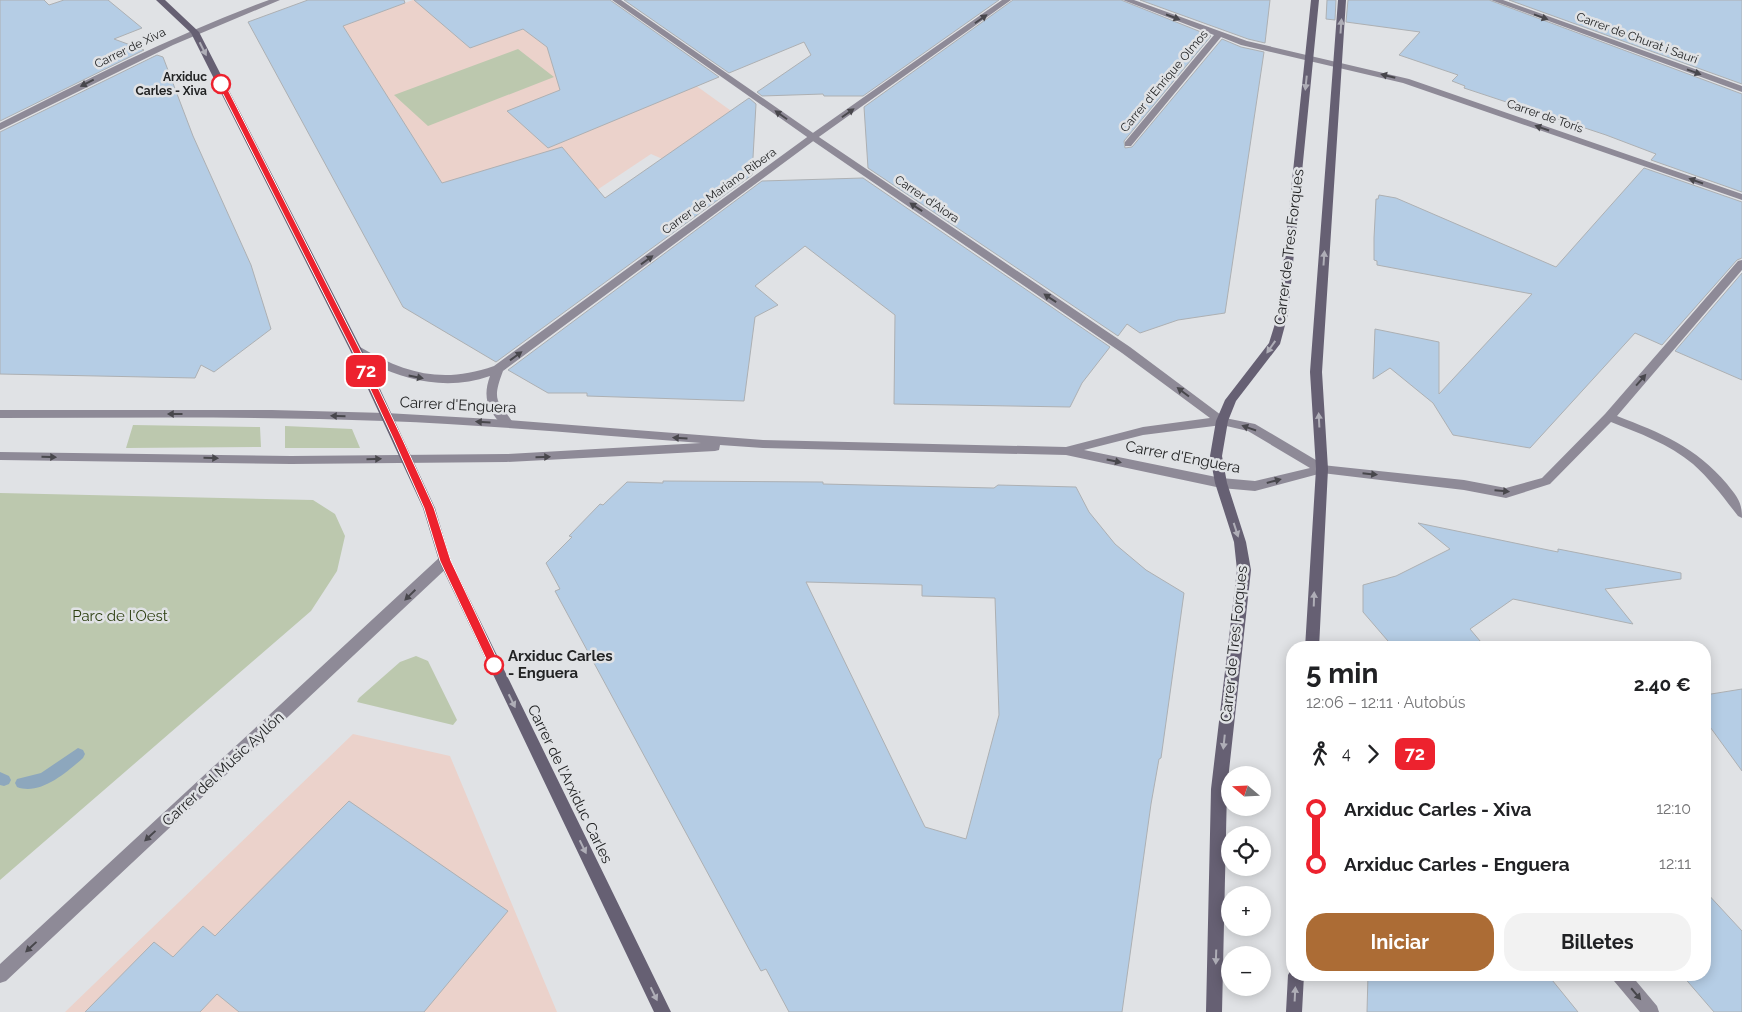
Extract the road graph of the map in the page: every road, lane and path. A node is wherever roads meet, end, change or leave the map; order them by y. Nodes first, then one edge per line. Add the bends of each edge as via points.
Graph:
1 (160, 0) edge
2 (276, 0) edge
3 (616, 0) edge
4 (1007, 0) edge
5 (1127, 0) edge
6 (1315, 0) edge
7 (1342, 0) edge
8 (1495, 0) edge
9 (194, 32) junction
10 (1219, 34) junction
11 (1309, 59) junction
12 (1338, 65) junction
13 (1742, 89) edge
14 (0, 127) edge
15 (813, 137) junction
16 (1128, 144) dead end
17 (1742, 197) edge
18 (1742, 263) edge
19 (356, 350) junction
20 (498, 369) junction
21 (0, 414) edge
22 (386, 417) junction
23 (1609, 417) junction
24 (1222, 421) junction
25 (508, 424) junction
26 (763, 444) junction
27 (1066, 451) junction
28 (0, 456) edge
29 (407, 458) junction
30 (1322, 469) junction
31 (1221, 483) junction
32 (1742, 513) edge
33 (446, 561) junction
34 (1312, 641) edge
35 (0, 975) edge
36 (1296, 981) edge
37 (1625, 981) edge
38 (663, 1012) edge
39 (1214, 1012) edge
40 (1294, 1012) edge
41 (1651, 1012) edge

1 - 9 main road, Carrer de l'Arxiduc Carles
2 - 9 street, Carrer de Xiva
15 -> 3 street, Carrer d'Aiora
15 -> 4 street, Carrer de Mariano Ribera
5 -> 10 street, Carrer de Torís
6 - 11 main road, Carrer de Tres Forques
12 -> 7 main road
8 -> 13 street, Carrer de Churat i Saurí
9 -> 14 street, Carrer de Xiva
9 -> 19 main road, Carrer de l'Arxiduc Carles
10 - 11 street, Carrer de Torís via 1263,49
10 - 16 street, Carrer d'Enrique Olmos
11 - 12 street, Carrer de Torís
11 -> 24 main road, Carrer de Tres Forques via 1280,332 1231,400
17 -> 12 street, Carrer de Torís via 1406,81
30 -> 12 main road via 1316,372
20 -> 15 street, Carrer de Mariano Ribera
24 -> 15 street, Carrer d'Aiora via 1126,350
23 -> 18 street
19 -> 20 street via 379,364 415,377 471,379
19 - 22 main road, Carrer de l'Arxiduc Carles
20 - 25 street via 490,386 491,397 498,414
22 -> 21 street, Carrer d'Enguera
25 -> 22 street, Carrer d'Enguera
22 - 29 main road, Carrer de l'Arxiduc Carles
30 -> 23 street via 1464,485 1506,493 1546,481
23 - 32 street via 1671,443 1696,460
24 - 27 street, Carrer d'Enguera via 1143,431
30 -> 24 street, Carrer d'Enguera via 1251,428
24 - 31 main road, Carrer de Tres Forques via 1216,456
26 -> 25 street, Carrer d'Enguera
26 - 27 street, Carrer d'Enguera
29 -> 26 street, Carrer d'Enguera via 555,456
27 -> 31 street, Carrer d'Enguera
28 -> 29 street, Carrer d'Enguera via 291,460
29 - 33 main road, Carrer de l'Arxiduc Carles via 429,508
31 -> 30 street, Carrer d'Enguera via 1255,486
34 -> 30 main road
31 -> 39 main road, Carrer de Tres Forques via 1240,542 1244,570 1219,789
33 -> 35 street, Carrer del Músic Ayllón
33 -> 38 main road, Carrer de l'Arxiduc Carles
40 -> 36 main road
37 -> 41 street

